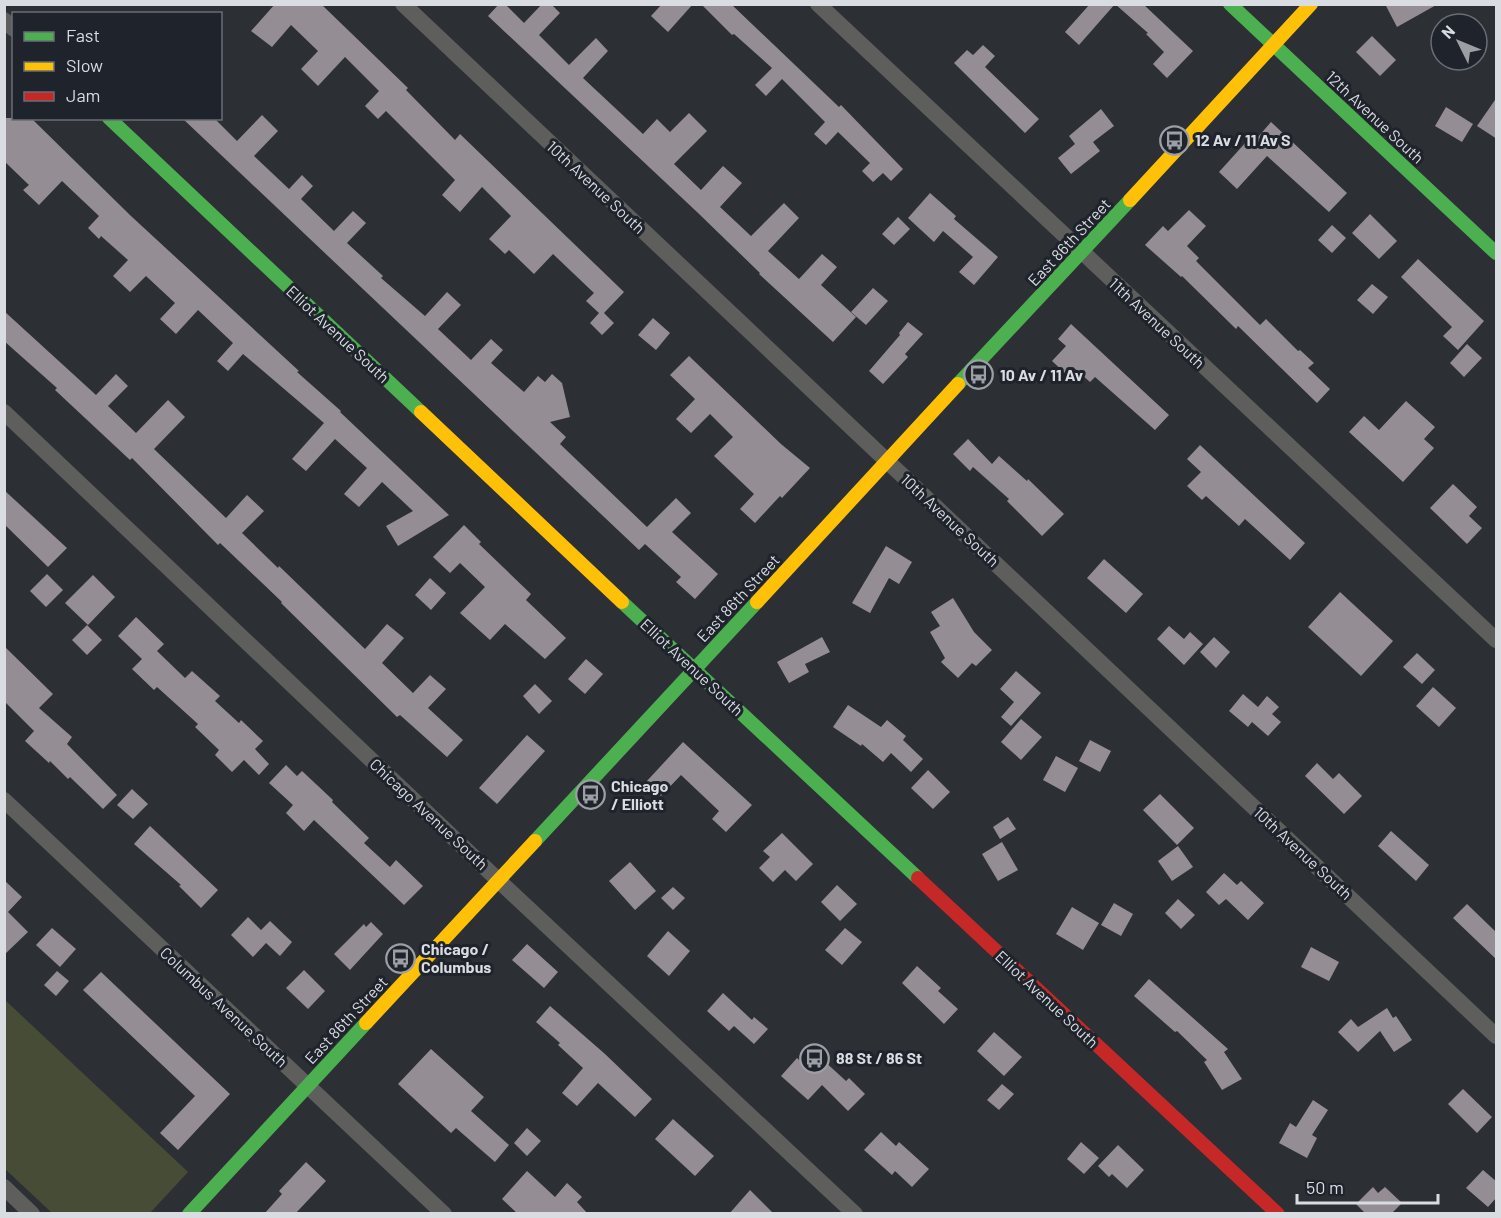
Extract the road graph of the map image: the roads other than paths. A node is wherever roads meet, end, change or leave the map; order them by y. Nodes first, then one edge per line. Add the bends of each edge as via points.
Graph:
1 (403, 4) edge
2 (818, 4) edge
3 (1230, 4) edge
4 (1311, 4) edge
5 (1274, 45) junction
6 (111, 120) edge
7 (1082, 253) junction
8 (1497, 253) edge
9 (4, 412) edge
10 (888, 461) junction
11 (1497, 640) edge
12 (694, 670) junction
13 (4, 800) edge
14 (498, 880) junction
15 (1497, 1036) edge
16 (306, 1086) junction
17 (4, 1187) edge
18 (32, 1214) edge
19 (189, 1214) edge
20 (444, 1214) edge
21 (855, 1214) edge
22 (1278, 1214) edge

1 - 10 street, 10th Avenue South
2 - 7 street, 11th Avenue South
3 - 5 street, 12th Avenue South
4 - 5 street, East 86th Street
5 - 7 street, East 86th Street
5 - 8 street, 12th Avenue South
6 - 12 street, Elliot Avenue South
7 - 10 street, East 86th Street
7 - 11 street, 11th Avenue South
9 - 14 street, Chicago Avenue South
10 - 12 street, East 86th Street
10 - 15 street, 10th Avenue South
12 - 14 street, East 86th Street
12 - 22 street, Elliot Avenue South
13 - 16 street, Columbus Avenue South
14 - 16 street, East 86th Street
14 - 21 street, Chicago Avenue South
16 - 19 street, East 86th Street
16 - 20 street, Columbus Avenue South
17 - 18 street

